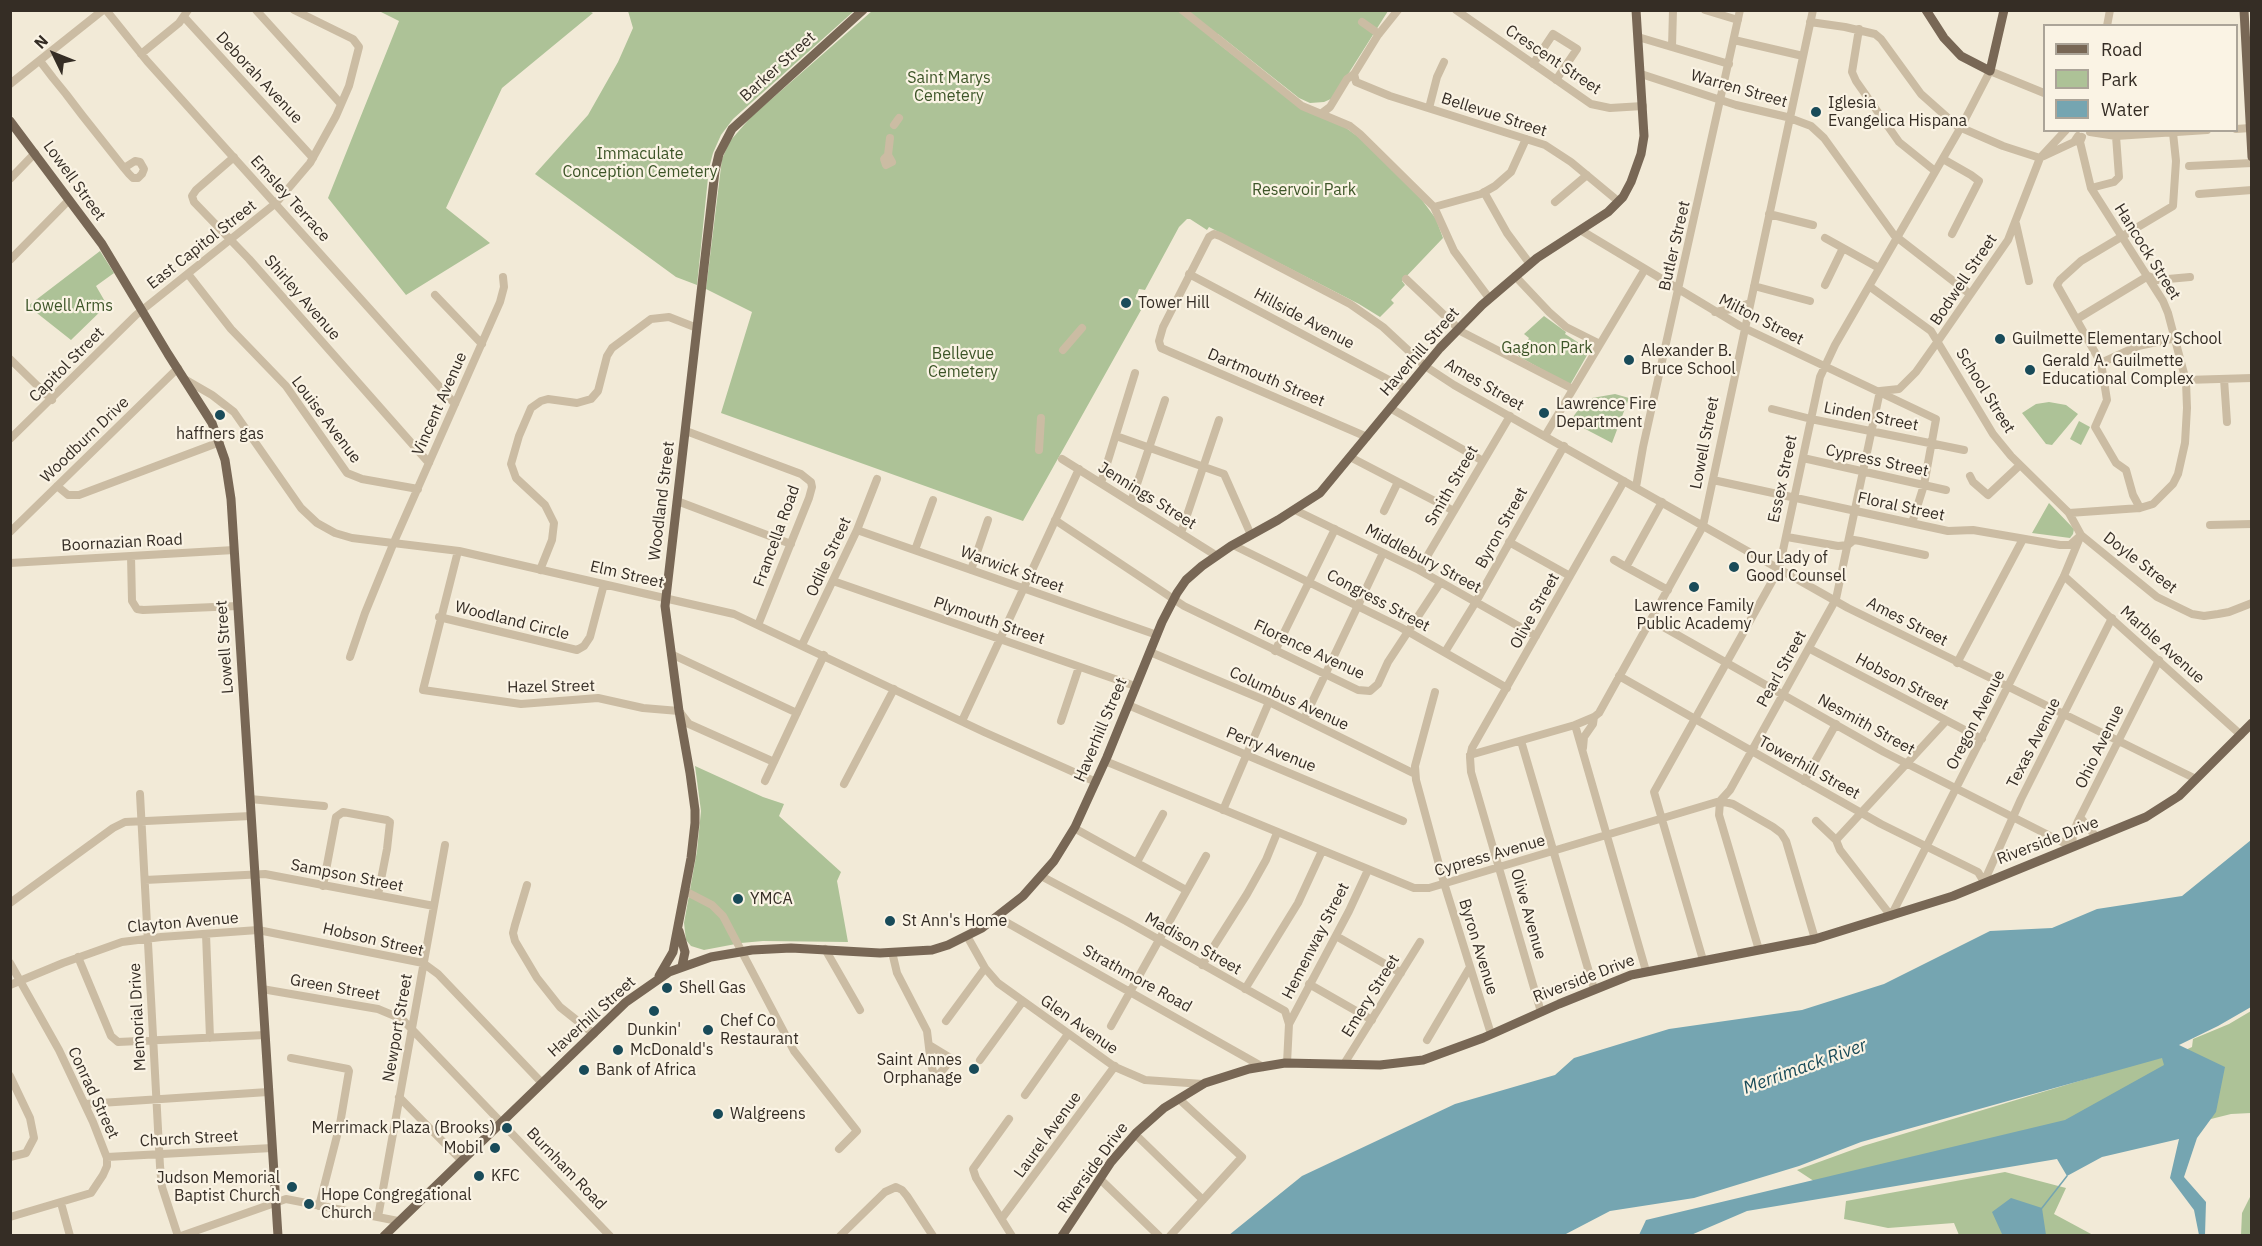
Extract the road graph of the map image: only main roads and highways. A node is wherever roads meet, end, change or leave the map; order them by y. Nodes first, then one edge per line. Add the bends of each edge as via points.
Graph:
1 (863, 10) edge
2 (1636, 10) edge
3 (1926, 10) edge
4 (2004, 10) edge
5 (2244, 10) edge
6 (2248, 42) edge
7 (10, 121) edge
8 (740, 121) joint
9 (2251, 143) edge
10 (2252, 157) edge
11 (2252, 723) edge
12 (678, 926) junction
13 (682, 944) junction
14 (673, 952) junction
15 (705, 958) junction
16 (682, 966) junction
17 (657, 979) junction
18 (278, 1236) edge
19 (384, 1236) edge
20 (1062, 1236) edge

1 - 8 main road, Barker Street
2 - 15 main road, Haverhill Street via 1644,136 1631,182 1618,201 1490,298 1425,366 1320,493 1233,545 1186,580 1157,635 1074,828 1054,861 1023,896 967,936 932,950 791,948
3 - 4 main road, Essex Street via 1961,56 1990,70
5 - 6 main road
6 - 9 main road
7 - 18 main road, Lowell Street via 102,244 212,423 228,472
8 - 12 main road, Woodland Street via 726,139 715,171 666,598 665,617 695,810
9 - 10 main road
11 - 20 main road, Riverside Drive via 2179,796 2156,812 1953,896 1815,939 1646,971 1423,1060 1380,1065 1287,1063 1204,1084 1156,1114 1135,1134
12 - 13 main road, Woodland Street
12 - 14 main road, Woodland Street
13 - 15 main road
13 - 16 main road, Woodland Street
14 - 16 main road
14 - 17 main road, Woodland Street
15 - 16 main road, Haverhill Street
16 - 17 main road, Haverhill Street
17 - 19 main road, Haverhill Street via 626,1002

